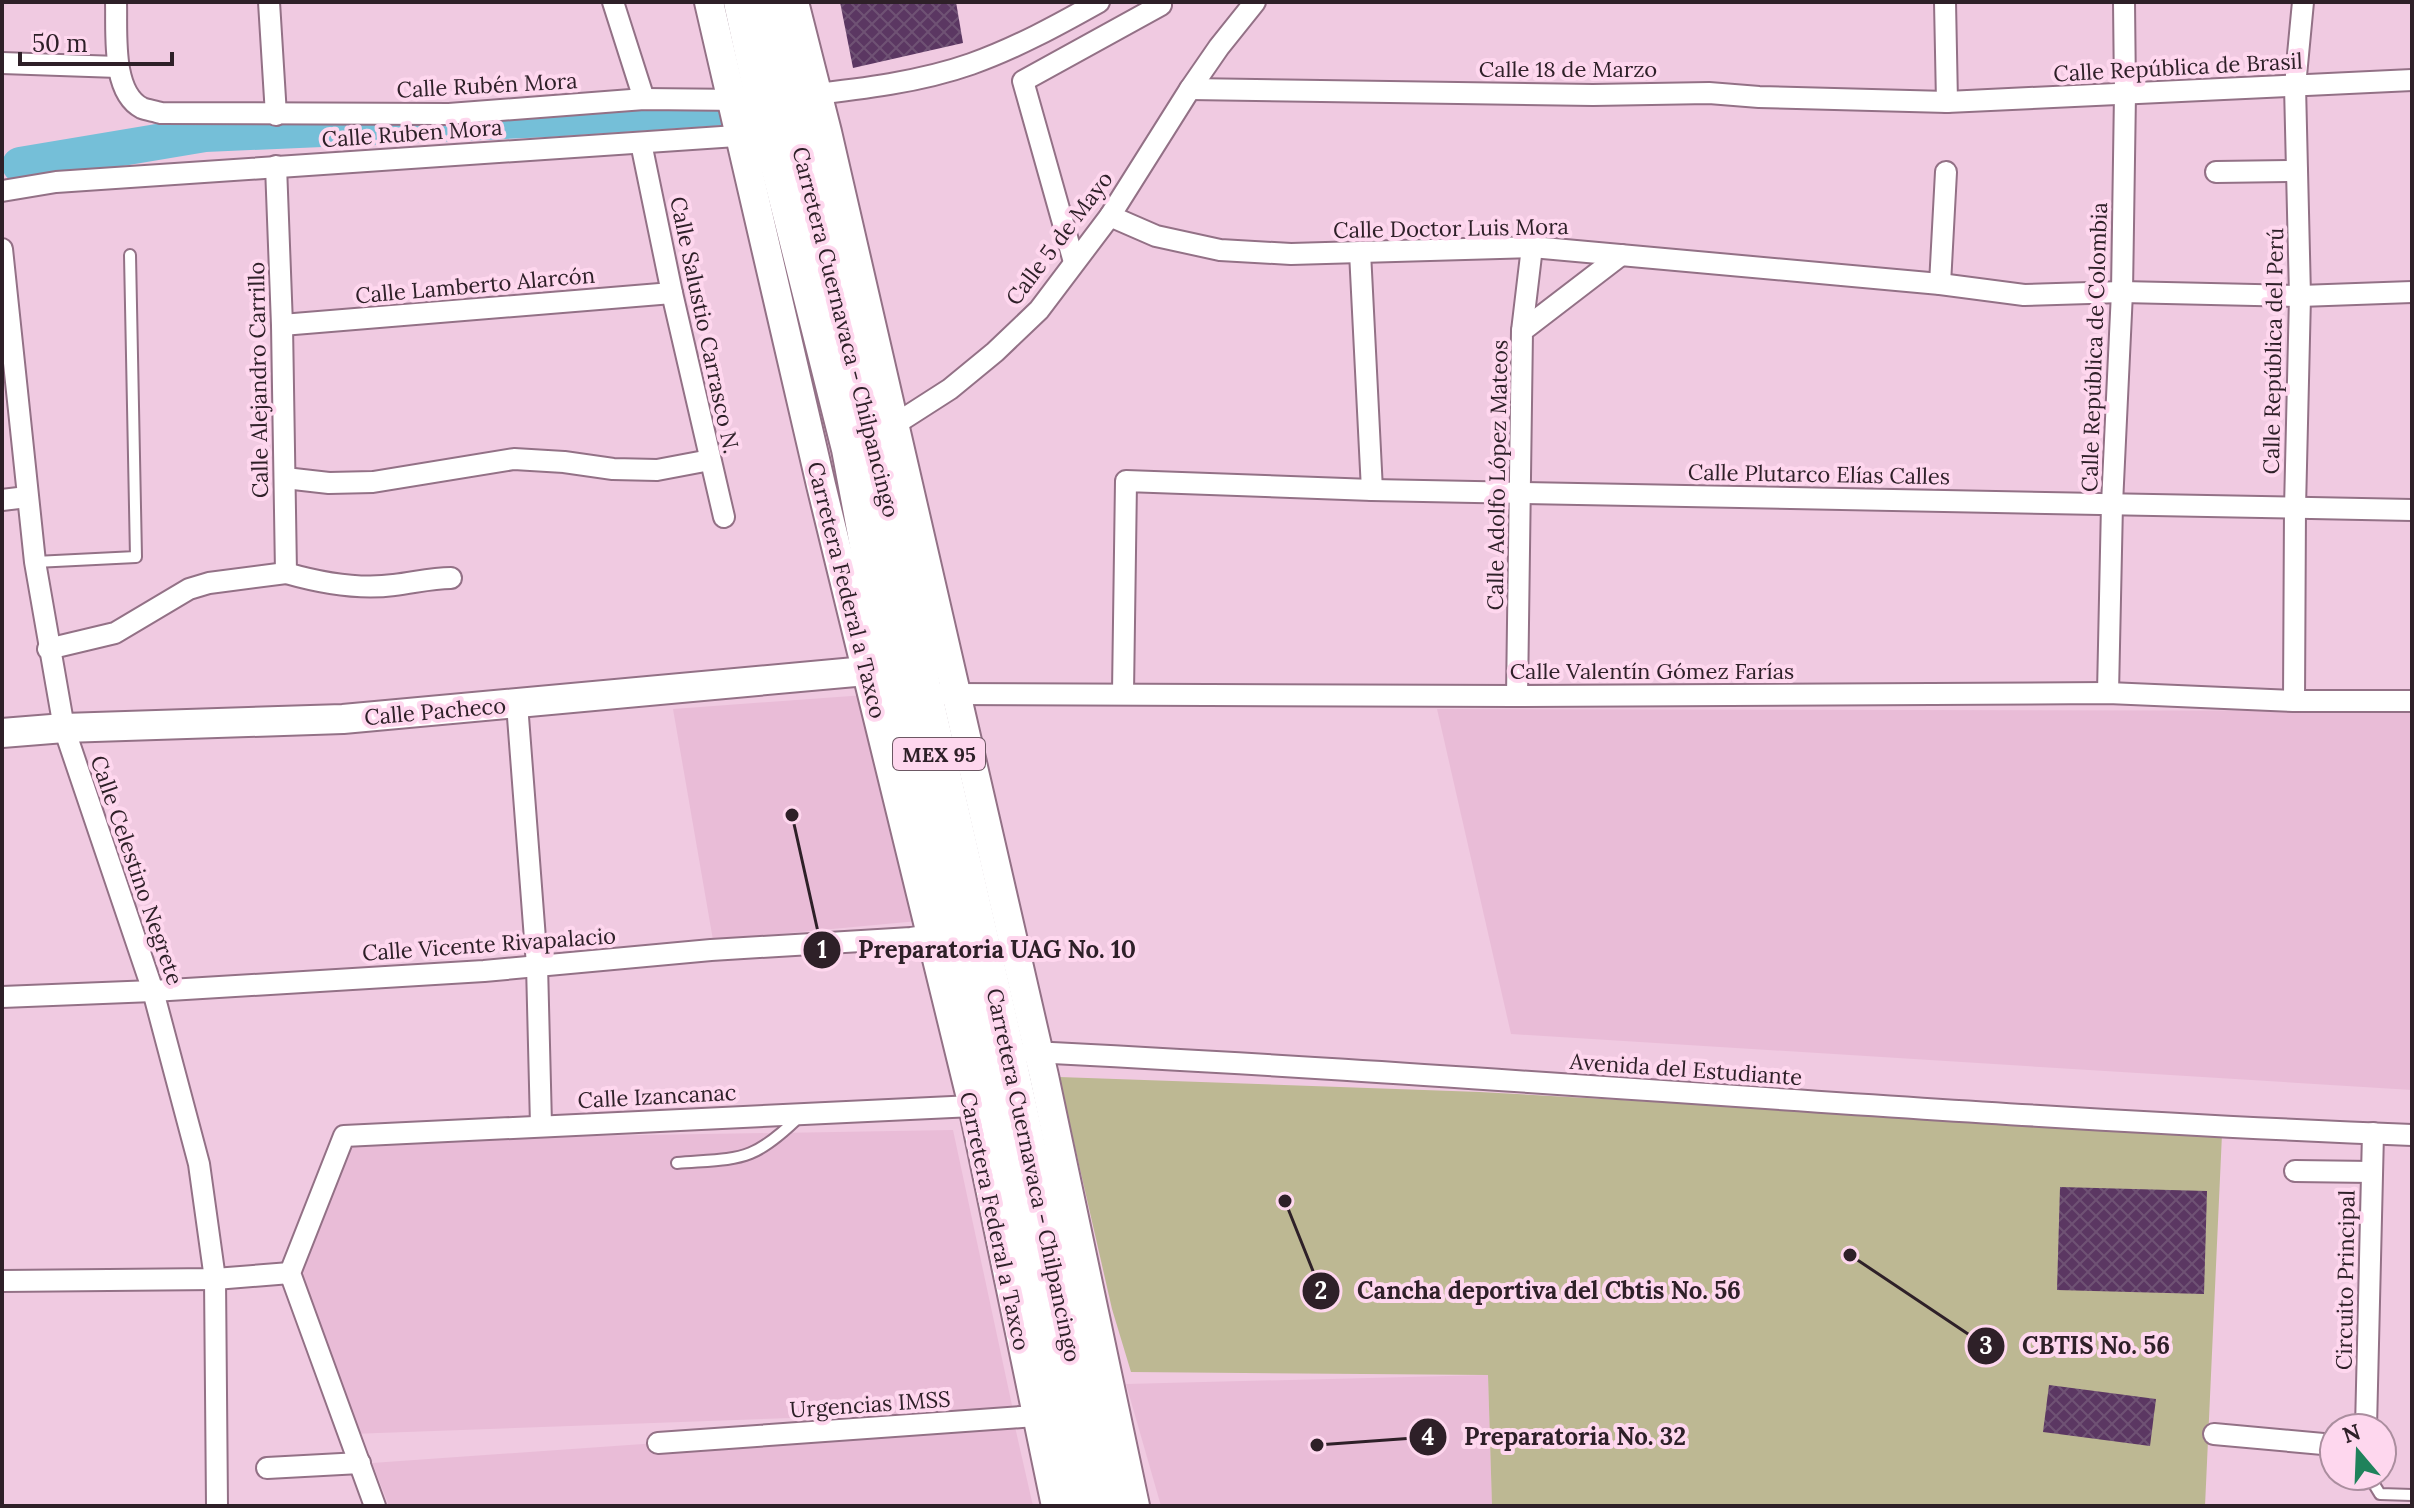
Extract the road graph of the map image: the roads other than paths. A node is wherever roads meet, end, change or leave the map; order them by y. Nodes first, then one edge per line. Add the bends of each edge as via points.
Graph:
1 (116, 2) edge
2 (269, 2) edge
3 (613, 2) edge
4 (709, 2) edge
5 (740, 2) edge
6 (770, 2) edge
7 (794, 2) edge
8 (1099, 2) edge
9 (1255, 2) edge
10 (1945, 2) edge
11 (2124, 2) edge
12 (2303, 2) edge
13 (1161, 5) dead end
14 (2, 63) edge
15 (118, 67) junction
16 (2412, 80) edge
17 (2295, 86) junction
18 (1190, 89) junction
19 (2125, 93) junction
20 (775, 98) junction
21 (644, 99) junction
22 (1947, 102) junction
23 (276, 115) junction
24 (783, 134) junction
25 (641, 143) junction
26 (276, 166) junction
27 (2297, 171) junction
28 (1946, 172) dead end
29 (2216, 172) dead end
30 (2, 191) edge
31 (1110, 216) junction
32 (1532, 247) junction
33 (2, 249) edge
34 (1360, 252) junction
35 (130, 255) dead end
36 (1621, 255) junction
37 (1074, 262) junction
38 (1940, 284) junction
39 (2122, 292) junction
40 (2412, 292) edge
41 (672, 293) junction
42 (2300, 296) junction
43 (282, 325) junction
44 (1522, 331) junction
45 (8, 354) edge
46 (872, 437) junction
47 (710, 460) junction
48 (285, 478) junction
49 (1372, 490) junction
50 (1522, 492) junction
51 (27, 497) junction
52 (2, 500) edge
53 (2112, 504) junction
54 (2295, 508) junction
55 (2412, 510) edge
56 (724, 517) dead end
57 (35, 562) junction
58 (296, 576) junction
59 (451, 578) dead end
60 (48, 649) junction
61 (866, 671) junction
62 (924, 692) junction
63 (1123, 693) junction
64 (2108, 693) junction
65 (1517, 696) junction
66 (2294, 701) junction
67 (2412, 701) edge
68 (517, 704) junction
69 (64, 728) junction
70 (2, 733) edge
71 (940, 872) junction
72 (954, 932) junction
73 (537, 965) junction
74 (153, 991) junction
75 (2, 997) edge
76 (966, 1048) junction
77 (1024, 1052) junction
78 (973, 1106) junction
79 (802, 1113) junction
80 (541, 1125) junction
81 (2373, 1133) junction
82 (2412, 1135) edge
83 (677, 1163) dead end
84 (2295, 1171) dead end
85 (2372, 1172) junction
86 (997, 1180) junction
87 (1058, 1211) junction
88 (290, 1273) junction
89 (215, 1279) junction
90 (2, 1281) edge
91 (2366, 1412) edge
92 (1059, 1413) junction
93 (2214, 1434) dead end
94 (658, 1443) dead end
95 (2318, 1444) edge
96 (360, 1463) junction
97 (267, 1468) dead end
98 (2379, 1492) edge
99 (2412, 1495) edge
100 (217, 1506) edge
101 (375, 1506) edge
102 (1056, 1506) edge
103 (1077, 1506) edge
104 (1108, 1506) edge
105 (1135, 1506) edge

1 - 15 street
2 - 23 street
3 - 21 street
4 - 20 street, Carretera Federal a Taxco
5 - 20 main road, Carretera Cuernavaca - Chilpancingo / MEX 95
6 - 20 main road, Carretera Cuernavaca - Chilpancingo / MEX 95
7 - 20 street, Carretera Federal a Taxco
8 - 20 street, Calle Rubén Mora via 1043,34 969,65 902,81
9 - 18 street, Calle 5 de Mayo
10 - 22 street
11 - 19 street, Calle República de Colombia
12 - 17 street, Calle República del Perú
13 - 37 street via 1023,81
14 - 15 street
15 - 23 street, Calle Rubén Mora via 127,94 142,108 161,113
16 - 17 street, Calle República de Brasil
17 - 19 street, Calle República de Brasil
17 - 27 street, Calle República del Perú
18 - 22 street, Calle 18 de Marzo via 1709,93
18 - 31 street, Calle 5 de Mayo
19 - 22 street, Calle República de Brasil
19 - 39 street, Calle República de Colombia
20 - 21 street, Calle Rubén Mora
20 - 24 main road, Carretera Cuernavaca - Chilpancingo / MEX 95
20 - 24 street, Carretera Federal a Taxco
21 - 23 street, Calle Rubén Mora via 449,114
24 - 25 street, Calle Ruben Mora
24 - 46 main road, Carretera Cuernavaca - Chilpancingo / MEX 95
24 - 61 street, Carretera Federal a Taxco
25 - 26 street, Calle Ruben Mora
25 - 41 street, Calle Salustio Carrasco N.
26 - 30 street, Calle Ruben Mora via 56,182
26 - 43 street, Calle Alejandro Carrillo
27 - 29 street
27 - 42 street, Calle República del Perú
28 - 38 street
31 - 34 street, Calle Doctor Luis Mora via 1156,236 1220,250
31 - 37 street, Calle 5 de Mayo
32 - 34 street, Calle Doctor Luis Mora
32 - 36 street, Calle Doctor Luis Mora
32 - 44 street
33 - 45 street, Calle Celestino Negrete
34 - 49 street
35 - 57 lane via 136,557
36 - 38 street, Calle Doctor Luis Mora
36 - 44 street, Calle Adolfo López Mateos
37 - 46 street, Calle 5 de Mayo via 1039,310 995,352 950,389
38 - 39 street, Calle Doctor Luis Mora via 2024,295
39 - 42 street, Calle Doctor Luis Mora
39 - 53 street, Calle República de Colombia
40 - 42 street, Calle Doctor Luis Mora
41 - 43 street, Calle Lamberto Alarcón
41 - 47 street, Calle Salustio Carrasco N.
42 - 54 street, Calle República del Perú
43 - 48 street, Calle Alejandro Carrillo
44 - 50 street, Calle Adolfo López Mateos
45 - 51 street, Calle Celestino Negrete
46 - 62 main road, Carretera Cuernavaca - Chilpancingo / MEX 95
46 - 62 street
47 - 48 street via 643,470 514,459 373,482
47 - 56 street, Calle Salustio Carrasco N.
48 - 58 street, Calle Alejandro Carrillo
49 - 50 street, Calle Plutarco Elías Calles
49 - 63 street, Calle Plutarco Elías Calles via 1126,481
50 - 53 street, Calle Plutarco Elías Calles
50 - 65 street, Calle Adolfo López Mateos
51 - 52 street
51 - 57 street, Calle Celestino Negrete
53 - 54 street, Calle Plutarco Elías Calles
53 - 64 street, Calle República de Colombia
54 - 55 street, Calle Plutarco Elías Calles
54 - 66 street, Calle República del Perú
57 - 60 street, Calle Celestino Negrete
58 - 59 street via 366,586
58 - 60 street via 209,583 189,589 115,633
60 - 69 street, Calle Celestino Negrete
61 - 68 street, Calle Pacheco
61 - 71 street, Carretera Federal a Taxco
62 - 63 street, Calle Valentín Gómez Farías
62 - 71 main road, Carretera Cuernavaca - Chilpancingo / MEX 95
62 - 77 street
63 - 65 street, Calle Valentín Gómez Farías
64 - 65 street, Calle Valentín Gómez Farías
64 - 66 street, Calle Valentín Gómez Farías
66 - 67 street, Calle Valentín Gómez Farías
68 - 69 street, Calle Pacheco via 343,719
68 - 73 street
69 - 70 street, Calle Pacheco
69 - 74 street, Calle Celestino Negrete
71 - 72 main road, Carretera Cuernavaca - Chilpancingo / MEX 95
72 - 73 street, Calle Vicente Rivapalacio
72 - 76 main road, Carretera Cuernavaca - Chilpancingo / MEX 95
72 - 77 main road, Carretera Cuernavaca - Chilpancingo / MEX 95
73 - 74 street, Calle Vicente Rivapalacio
73 - 80 street
74 - 75 street, Calle Vicente Rivapalacio
74 - 89 street, Calle Celestino Negrete via 199,1164
76 - 77 street, Avenida del Estudiante
76 - 78 street, Carretera Federal a Taxco
76 - 86 main road, Carretera Cuernavaca - Chilpancingo / MEX 95
77 - 81 street, Avenida del Estudiante via 1933,1111
77 - 87 main road, Carretera Cuernavaca - Chilpancingo / MEX 95
78 - 79 street, Calle Izancanac
78 - 86 street, Carretera Federal a Taxco
79 - 80 street, Calle Izancanac
79 - 83 lane via 752,1155
80 - 88 street, Calle Izancanac via 344,1136
81 - 82 street, Avenida del Estudiante
81 - 85 street, Circuito Principal
84 - 85 street
85 - 91 street, Circuito Principal
86 - 92 main road, Carretera Cuernavaca - Chilpancingo / MEX 95
87 - 92 main road, Carretera Cuernavaca - Chilpancingo / MEX 95
87 - 105 street
88 - 89 street
88 - 96 street
89 - 90 street
89 - 100 street, Calle Celestino Negrete
92 - 94 street, Urgencias IMSS
92 - 102 street
92 - 103 main road, Carretera Cuernavaca - Chilpancingo / MEX 95
92 - 104 main road, Carretera Cuernavaca - Chilpancingo / MEX 95
93 - 95 street
96 - 97 street
96 - 101 street
98 - 99 lane

